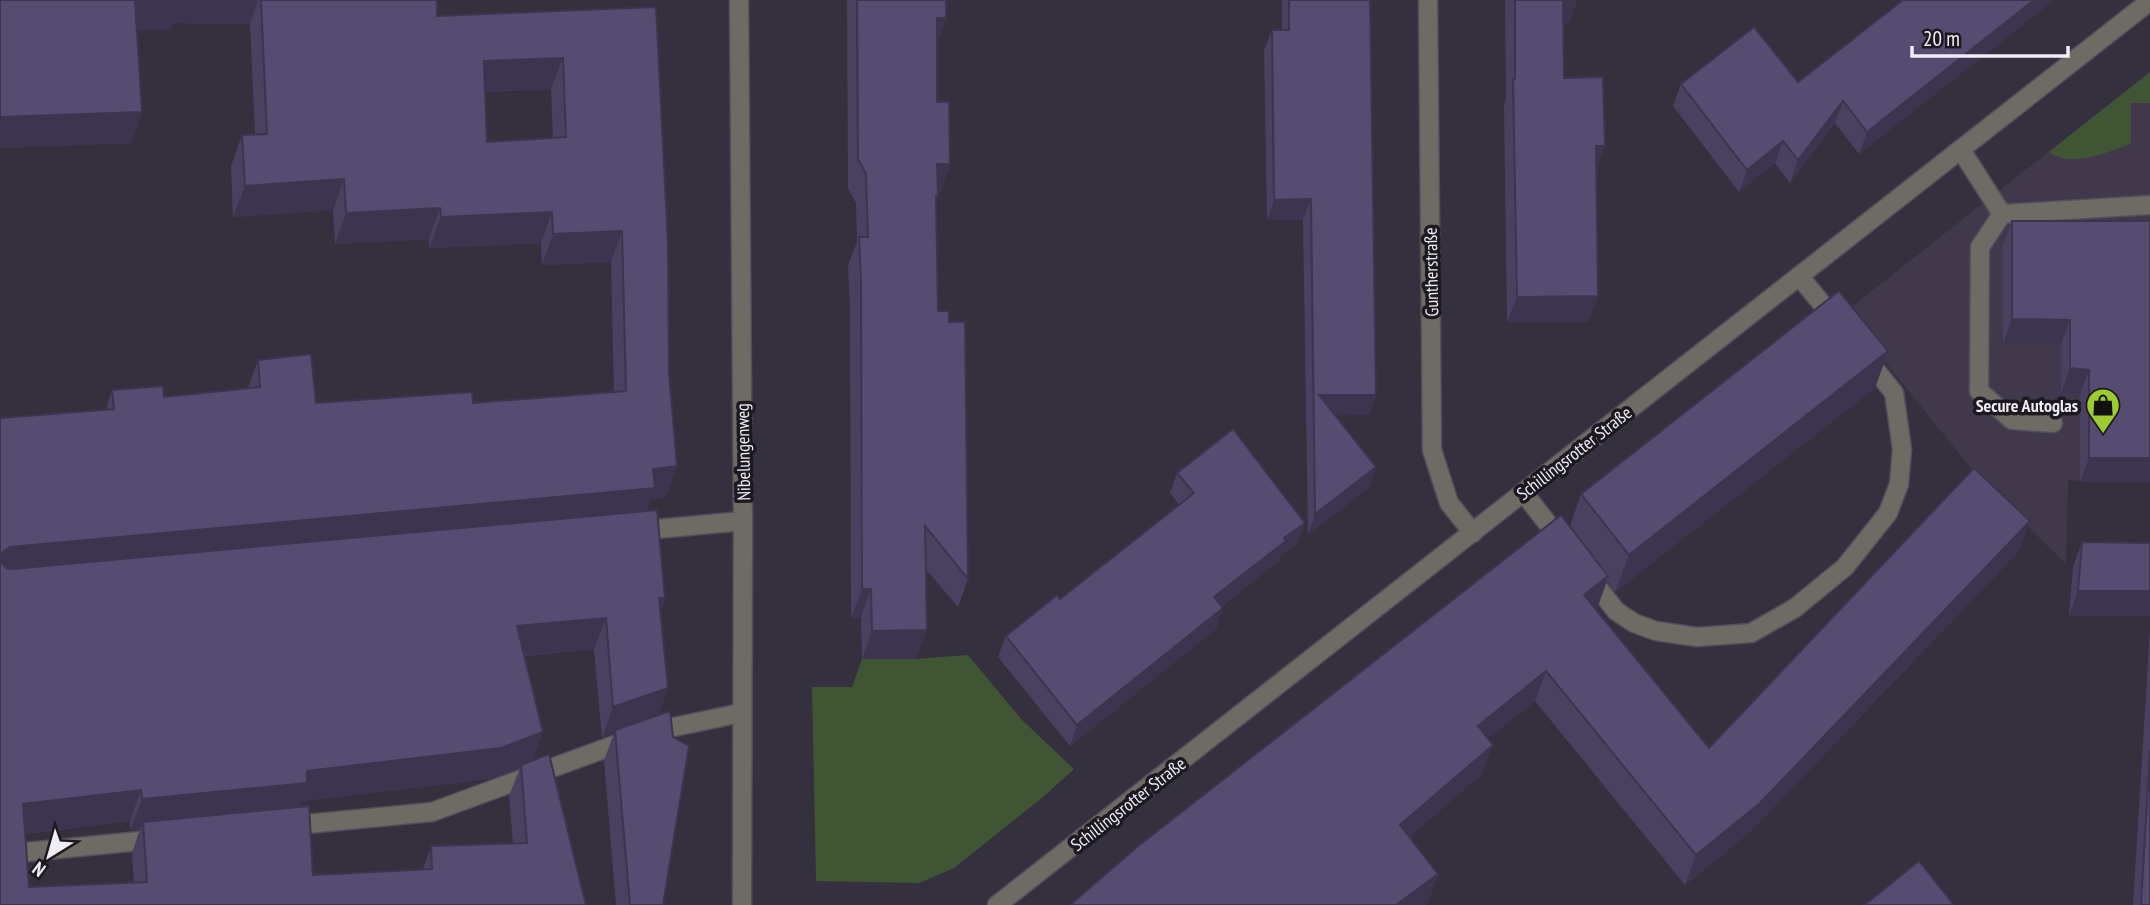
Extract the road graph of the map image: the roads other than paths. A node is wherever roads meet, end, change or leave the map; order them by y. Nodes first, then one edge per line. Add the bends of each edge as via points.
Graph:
1 (739, 0) edge
2 (1428, 0) edge
3 (2150, 1) edge
4 (1961, 150) junction
5 (2150, 205) edge
6 (2002, 214) junction
7 (1799, 276) junction
8 (2053, 423) dead end
9 (1523, 492) junction
10 (743, 521) junction
11 (620, 532) edge
12 (1472, 533) junction
13 (741, 713) junction
14 (270, 828) edge
15 (175, 837) edge
16 (27, 852) edge
17 (741, 905) edge
18 (997, 905) edge

1 - 10 street, Nibelungenweg
2 - 12 street, Guntherstraße via 1433,450 1448,503
3 - 4 street, Schillingsrotter Straße
4 - 6 street
4 - 7 street, Schillingsrotter Straße
5 - 6 street
6 - 8 street via 1980,247 1979,390 2012,420
7 - 9 street, Schillingsrotter Straße
7 - 9 street via 1894,393 1902,449 1899,484 1888,513 1844,567 1795,608 1751,633 1697,637 1633,623 1616,611
9 - 12 street, Schillingsrotter Straße
10 - 11 street
10 - 13 street, Nibelungenweg
12 - 18 street, Schillingsrotter Straße
13 - 14 street via 650,732 432,811
13 - 17 street, Nibelungenweg
15 - 16 street

